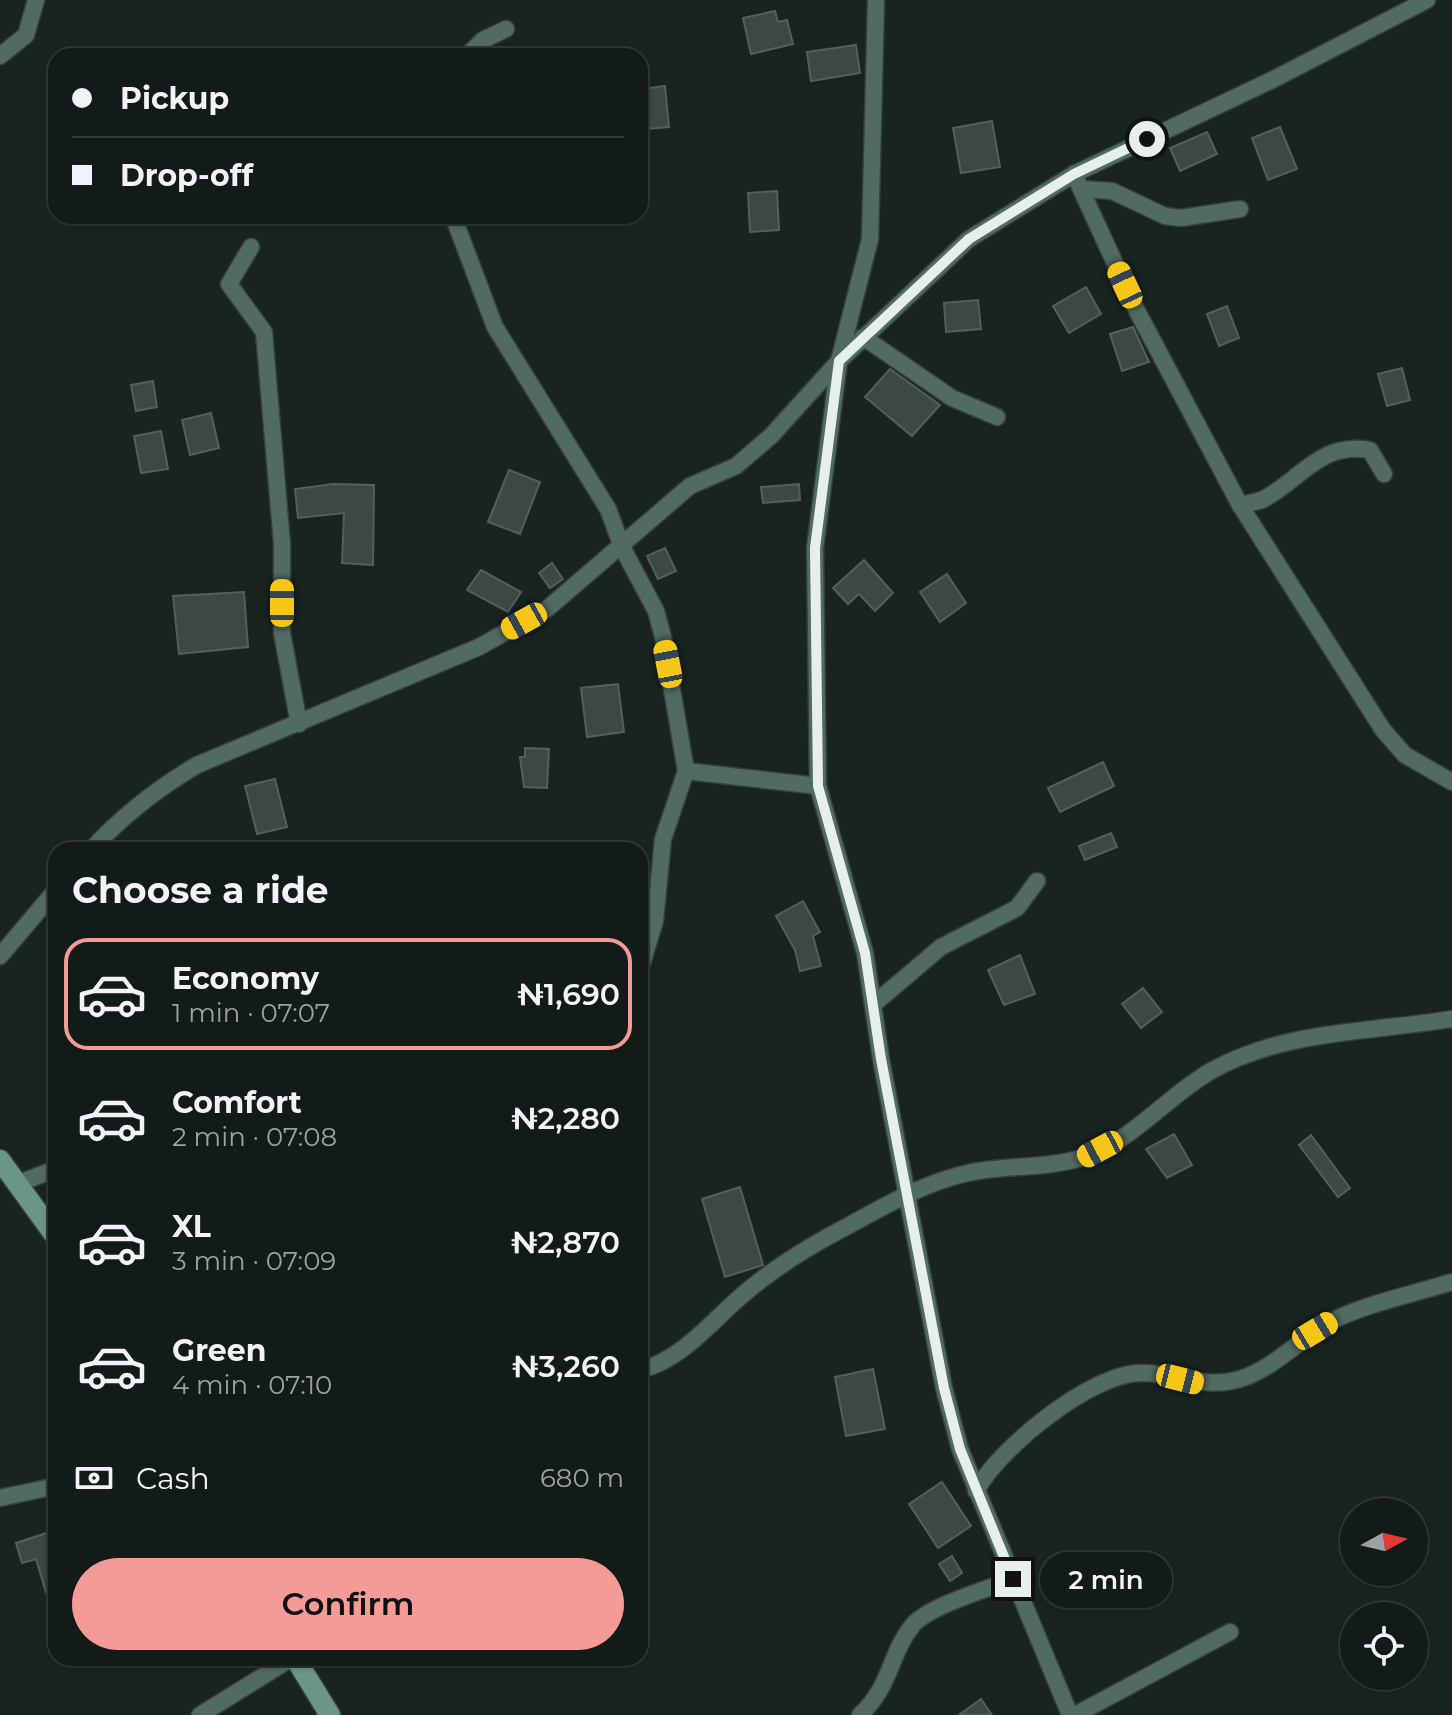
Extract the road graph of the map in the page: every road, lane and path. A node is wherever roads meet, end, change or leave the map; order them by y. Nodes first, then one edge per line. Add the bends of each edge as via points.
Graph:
1 (36, 0) edge
2 (876, 0) edge
3 (1427, 0) edge
4 (506, 29) dead end
5 (475, 48) edge
6 (0, 56) edge
7 (1077, 182) junction
8 (1240, 209) dead end
9 (456, 224) edge
10 (251, 247) dead end
11 (863, 337) junction
12 (839, 361) junction
13 (997, 417) dead end
14 (1384, 474) dead end
15 (1240, 505) junction
16 (622, 547) junction
17 (299, 724) junction
18 (686, 771) junction
19 (1452, 782) edge
20 (818, 786) junction
21 (98, 842) edge
22 (1037, 881) dead end
23 (48, 899) edge
24 (648, 944) edge
25 (0, 956) edge
26 (875, 1003) junction
27 (1452, 1019) edge
28 (0, 1160) edge
29 (48, 1172) edge
30 (19, 1183) junction
31 (908, 1194) junction
32 (48, 1225) edge
33 (1452, 1282) edge
34 (648, 1366) edge
35 (48, 1488) edge
36 (976, 1491) junction
37 (0, 1498) edge
38 (1013, 1579) junction
39 (1230, 1632) dead end
40 (280, 1666) edge
41 (298, 1666) edge
42 (200, 1715) edge
43 (330, 1715) edge
44 (860, 1715) edge
45 (1072, 1715) edge

1 - 6 street via 26,35
2 - 12 street via 870,239
3 - 7 street
4 - 5 street
7 - 8 street via 1112,191 1165,216
7 - 11 street via 969,239
7 - 15 street via 1136,309
9 - 16 street via 495,327 608,509
10 - 17 street via 229,284 264,332 282,544 282,633
11 - 12 street
11 - 13 street via 952,398
12 - 16 street via 736,466 690,486
12 - 20 street via 815,548
14 - 15 street via 1370,450 1330,453 1264,499
15 - 19 street via 1383,730 1405,755
16 - 17 street via 547,609 479,647
16 - 18 street via 656,611
17 - 21 street via 164,784
18 - 20 street
18 - 24 street via 663,839
20 - 26 street
22 - 26 street via 1017,908 941,947
23 - 25 street
26 - 31 street
27 - 31 street via 1304,1039 1254,1052 1211,1071 1117,1140 1083,1157 1036,1168 972,1172
28 - 30 street
29 - 30 street
30 - 32 street
31 - 34 street via 794,1255 685,1347
31 - 36 street via 944,1388
33 - 36 street via 1333,1320 1267,1366 1222,1384 1139,1373 1116,1377 1022,1437
35 - 37 street
36 - 38 street
38 - 44 street via 913,1624 887,1682
38 - 45 street
39 - 45 street
40 - 42 street
41 - 43 street

